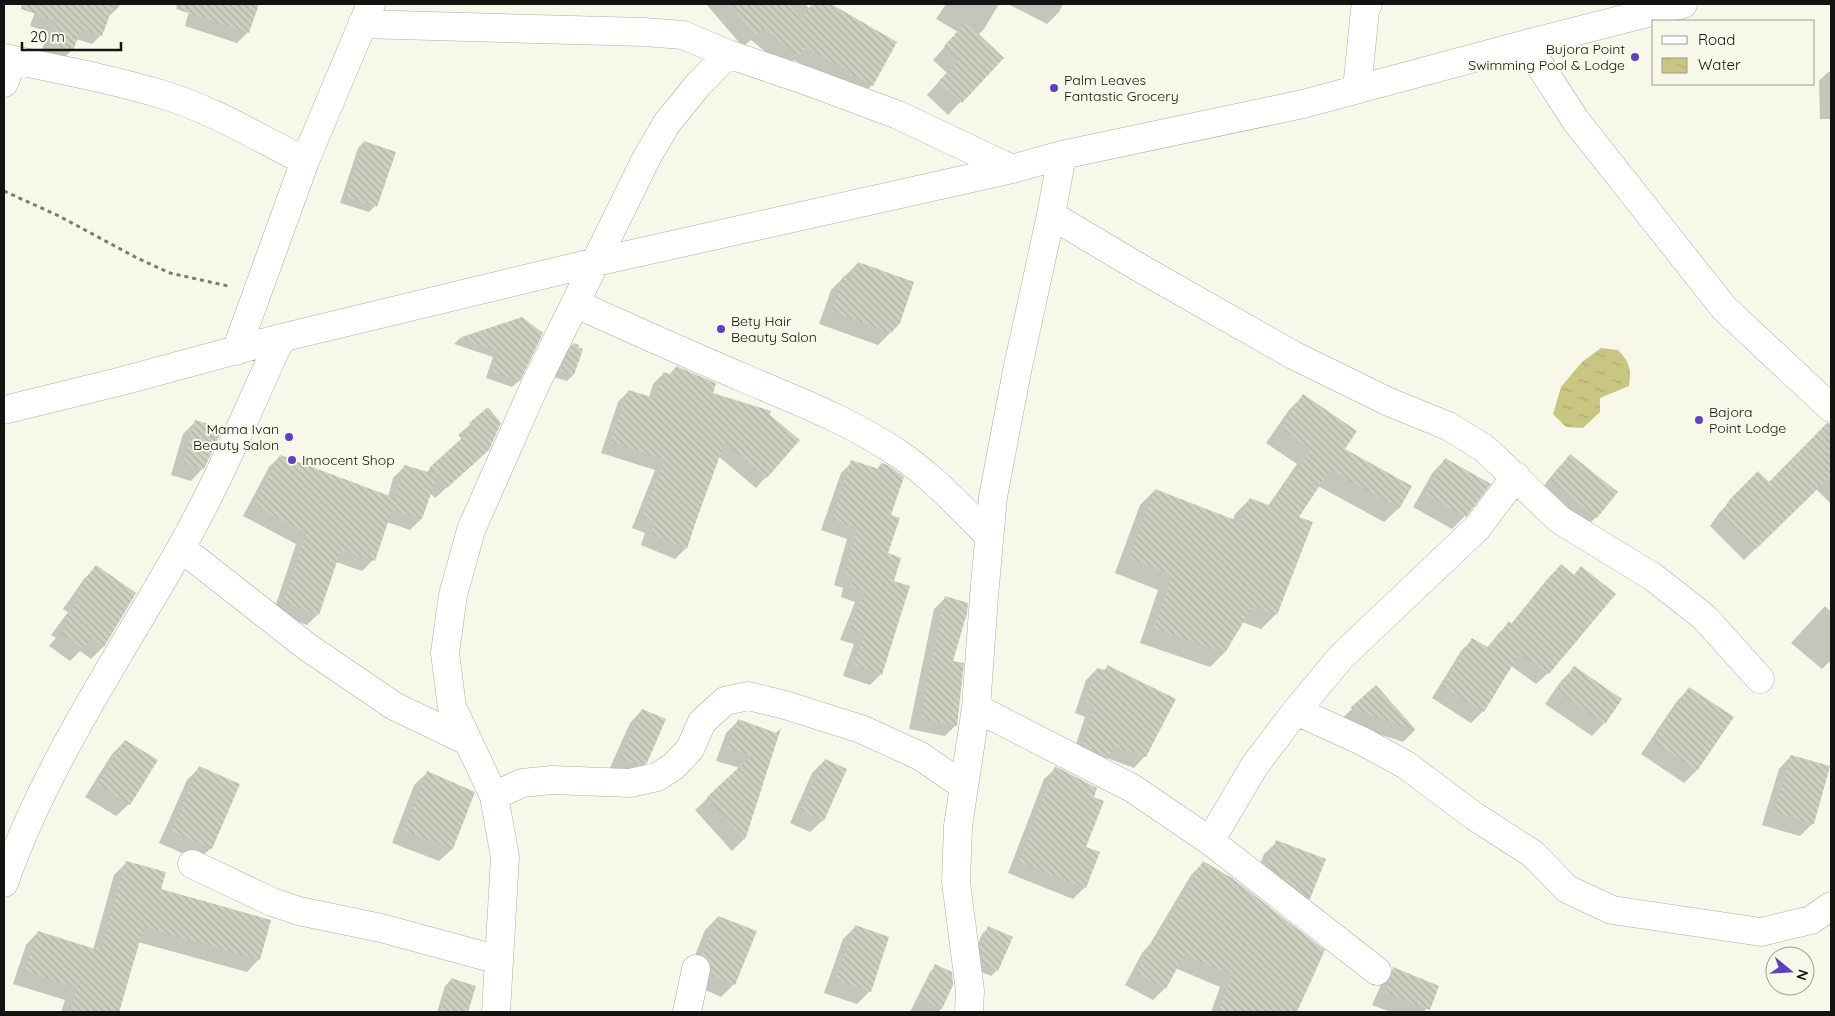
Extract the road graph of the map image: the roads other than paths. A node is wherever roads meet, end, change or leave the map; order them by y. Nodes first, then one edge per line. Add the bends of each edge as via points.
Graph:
1 (1368, 4) edge
2 (1683, 4) edge
3 (367, 14) edge
4 (1526, 44) junction
5 (728, 54) junction
6 (7, 67) edge
7 (1357, 89) junction
8 (1062, 154) junction
9 (305, 161) junction
10 (1012, 169) junction
11 (1051, 215) junction
12 (596, 262) junction
13 (576, 304) junction
14 (282, 338) junction
15 (236, 351) junction
16 (1831, 408) edge
17 (4, 410) edge
18 (1516, 476) junction
19 (989, 536) junction
20 (181, 548) junction
21 (1760, 679) dead end
22 (976, 708) junction
23 (1296, 711) junction
24 (467, 741) junction
25 (964, 786) junction
26 (494, 796) junction
27 (1210, 841) junction
28 (192, 864) dead end
29 (4, 883) edge
30 (1831, 906) edge
31 (499, 960) junction
32 (696, 969) dead end
33 (1377, 971) dead end
34 (496, 1012) edge
35 (687, 1012) edge
36 (969, 1012) edge

1 - 7 street
2 - 4 street
3 - 5 street via 682,35
3 - 9 street
4 - 7 street
4 - 16 street via 1576,121 1724,308
5 - 10 street via 898,115
5 - 12 street via 667,123
6 - 9 street via 59,69 164,95
7 - 8 street via 1303,104
8 - 10 street
8 - 11 street
9 - 15 street
10 - 12 street
11 - 18 street via 1293,355 1389,402 1448,426 1484,448
11 - 19 street via 1017,371 993,497
12 - 13 street
12 - 14 street
13 - 19 street via 799,400 856,428 900,454 937,484
13 - 24 street via 535,385 471,530 453,595 445,653 452,706
14 - 15 street
14 - 20 street
15 - 17 street
18 - 21 street via 1560,520 1653,577 1704,617
18 - 23 street via 1477,528 1341,657
19 - 22 street
20 - 24 street via 306,646 394,706
20 - 29 street via 68,740 13,856
22 - 25 street
22 - 27 street via 1132,788
23 - 27 street via 1255,765
23 - 30 street via 1406,765 1474,816 1533,854 1567,889 1612,910 1761,932 1812,920
24 - 26 street
25 - 26 street via 920,756 861,729 748,696 724,701 702,722 690,748 658,778 630,783 552,780 522,783
25 - 36 street via 958,826 956,882 970,992
26 - 31 street via 505,857
27 - 33 street
28 - 31 street via 272,902 299,911 381,928
31 - 34 street
32 - 35 street

